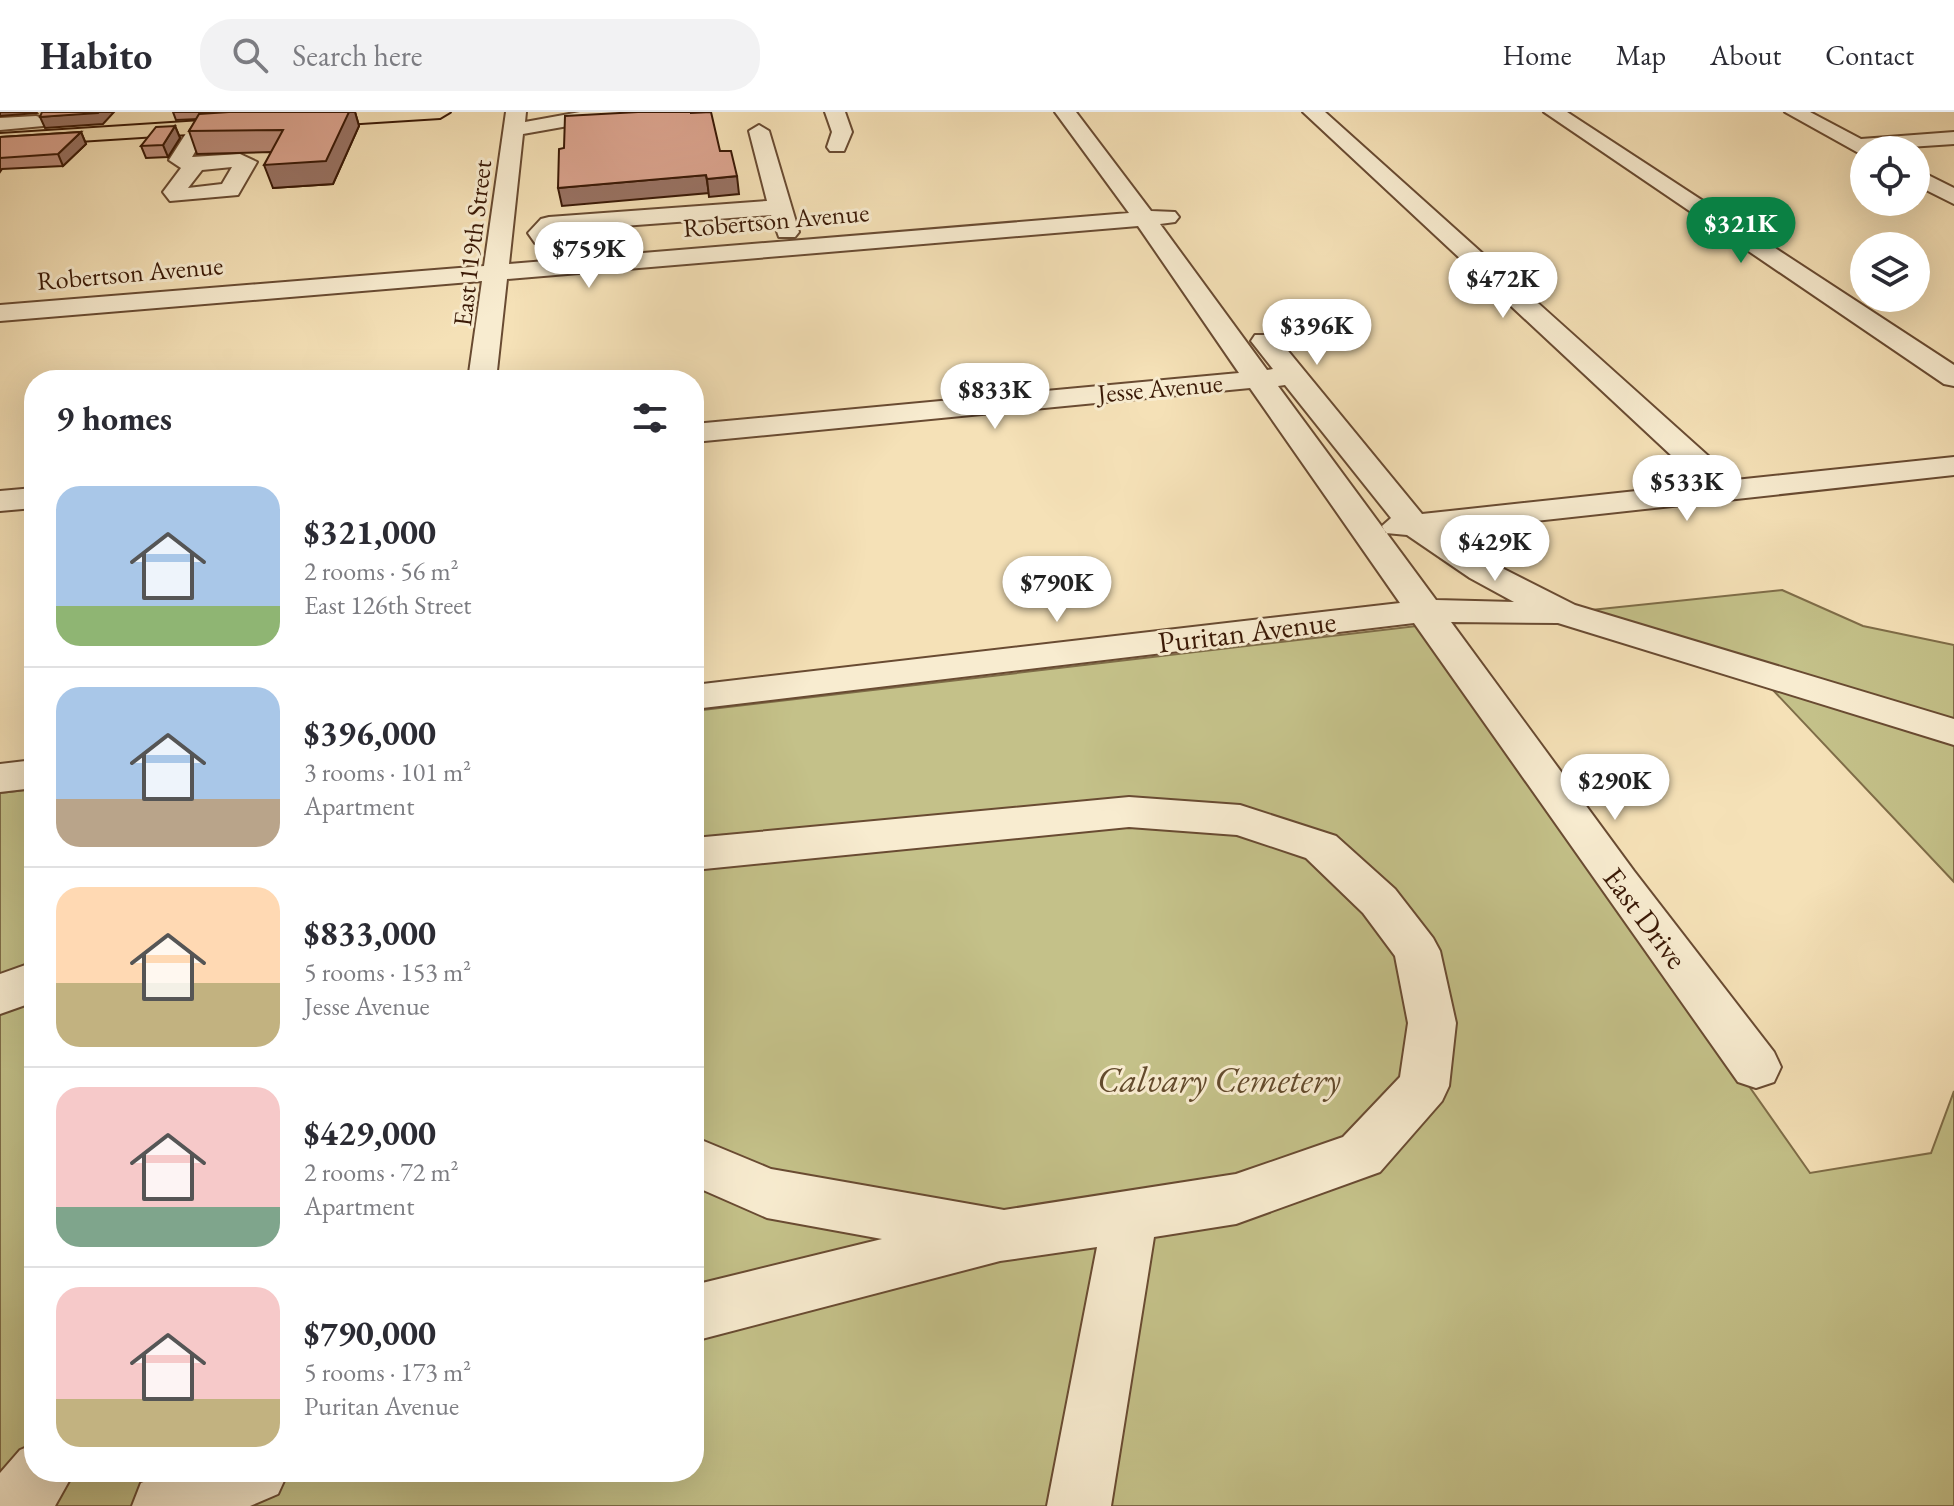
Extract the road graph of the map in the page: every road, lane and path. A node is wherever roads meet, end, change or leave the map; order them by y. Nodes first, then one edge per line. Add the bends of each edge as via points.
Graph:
1 (440, 112) edge
2 (684, 112) edge
3 (835, 112) edge
4 (1065, 112) edge
5 (1092, 112) edge
6 (1313, 112) edge
7 (1554, 112) edge
8 (1795, 112) edge
9 (515, 121) edge
10 (14, 126) edge
11 (199, 128) junction
12 (759, 131) dead end
13 (1954, 138) edge
14 (1850, 141) edge
15 (1930, 141) edge
16 (837, 147) dead end
17 (196, 163) edge
18 (1930, 184) edge
19 (1954, 197) edge
20 (782, 216) junction
21 (1175, 217) junction
22 (1143, 219) junction
23 (791, 249) junction
24 (497, 274) junction
25 (0, 313) edge
26 (483, 370) edge
27 (1291, 376) junction
28 (1954, 378) edge
29 (1258, 379) junction
30 (704, 432) edge
31 (1954, 466) edge
32 (1728, 491) junction
33 (24, 499) edge
34 (0, 501) edge
35 (1413, 524) junction
36 (1363, 529) junction
37 (1426, 611) junction
38 (1562, 613) junction
39 (704, 696) edge
40 (1954, 732) edge
41 (24, 775) edge
42 (0, 778) edge
43 (704, 853) edge
44 (24, 985) edge
45 (0, 995) edge
46 (1756, 1067) dead end
47 (704, 1165) edge
48 (1130, 1216) junction
49 (1004, 1236) junction
50 (704, 1311) edge
51 (34, 1482) edge
52 (229, 1482) edge
53 (14, 1506) edge
54 (164, 1506) edge
55 (1079, 1506) edge

1 - 11 main road
2 - 9 street
3 - 16 street via 842,132
4 - 22 street, East Drive
5 - 21 street
6 - 32 street
7 - 28 street
8 - 14 street
9 - 24 street, East 119th Street
10 - 11 main road
11 - 17 street via 180,160
12 - 20 street
13 - 15 street
18 - 19 street
20 - 20 street via 549,224 540,233 552,241
20 - 23 street
21 - 22 street, Robertson Avenue
21 - 27 street
22 - 23 street, Robertson Avenue
22 - 29 street, East Drive
23 - 24 street, Robertson Avenue
24 - 25 street, Robertson Avenue
24 - 26 street, East 119th Street
27 - 29 street, Jesse Avenue
27 - 35 street
29 - 30 street, Jesse Avenue
29 - 36 street, East Drive
31 - 32 street
32 - 35 street
33 - 34 street
35 - 36 street
35 - 38 street via 1482,571
36 - 37 street, East Drive
37 - 38 street, Puritan Avenue
37 - 39 street, Puritan Avenue
37 - 46 street, East Drive
38 - 40 street
41 - 42 street
43 - 48 street via 1129,812 1240,820 1321,847 1379,901 1417,951 1432,1023 1424,1086 1361,1155 1236,1199
44 - 45 street
47 - 49 street via 767,1193
48 - 49 street
48 - 55 street
49 - 50 street
51 - 53 street
52 - 54 street

